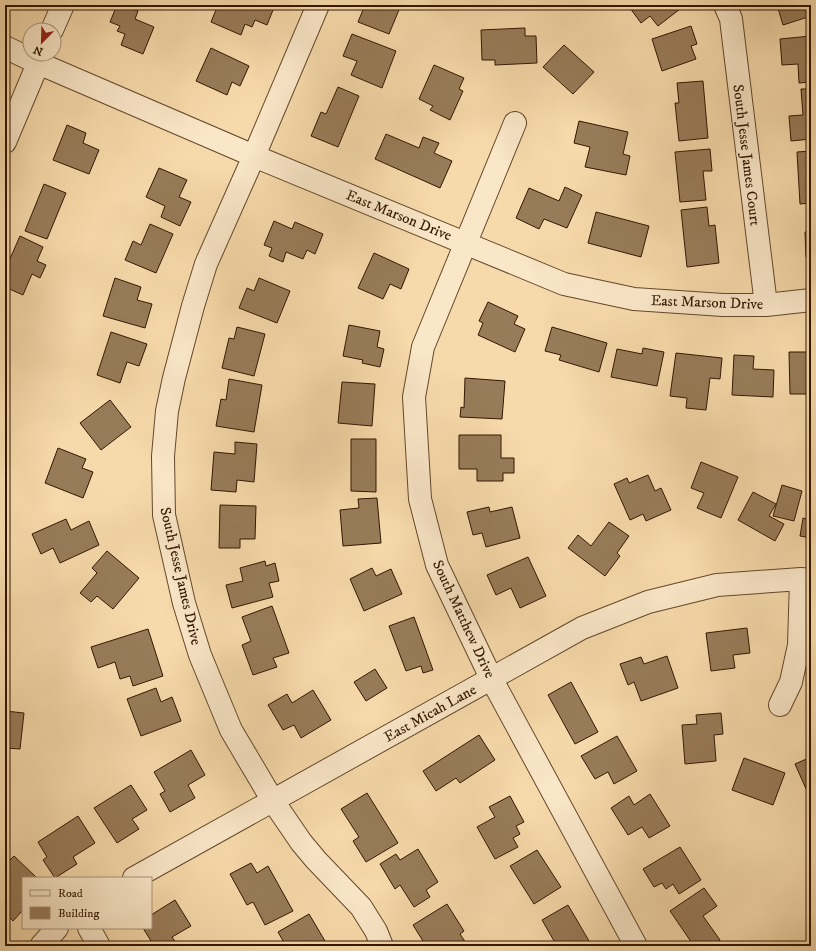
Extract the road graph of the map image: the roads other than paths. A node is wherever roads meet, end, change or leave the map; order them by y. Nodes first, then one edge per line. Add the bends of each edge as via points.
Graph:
1 (63, 5) edge
2 (318, 5) edge
3 (725, 5) edge
4 (56, 22) edge
5 (5, 46) edge
6 (22, 52) edge
7 (38, 62) edge
8 (49, 62) edge
9 (515, 123) dead end
10 (5, 142) edge
11 (254, 156) junction
12 (466, 242) junction
13 (811, 300) edge
14 (766, 305) junction
15 (806, 580) edge
16 (491, 678) junction
17 (780, 705) dead end
18 (273, 801) junction
19 (136, 877) edge
20 (56, 929) edge
21 (90, 929) edge
22 (41, 946) edge
23 (99, 946) edge
24 (382, 946) edge
25 (636, 946) edge

1 - 4 street
2 - 11 street
3 - 14 street, South Jesse James Court via 731,19
5 - 6 street, East Marson Drive
7 - 10 street
8 - 11 street, East Marson Drive
9 - 12 street, South Matthew Drive
11 - 12 street, East Marson Drive
11 - 18 street, South Jesse James Drive via 206,264 191,313 167,411 163,496 164,515 184,603 200,656 231,730
12 - 14 street, East Marson Drive via 564,284 634,299
12 - 16 street, South Matthew Drive via 423,347 414,397 417,450 420,499 437,565
13 - 14 street, East Marson Drive
15 - 16 street, East Micah Lane via 717,585 648,602 582,628
15 - 17 street via 799,645 791,682
16 - 18 street, East Micah Lane
16 - 25 street, South Matthew Drive
18 - 19 street, East Micah Lane
18 - 24 street, South Jesse James Drive via 306,848 361,907
20 - 22 street
21 - 23 street

